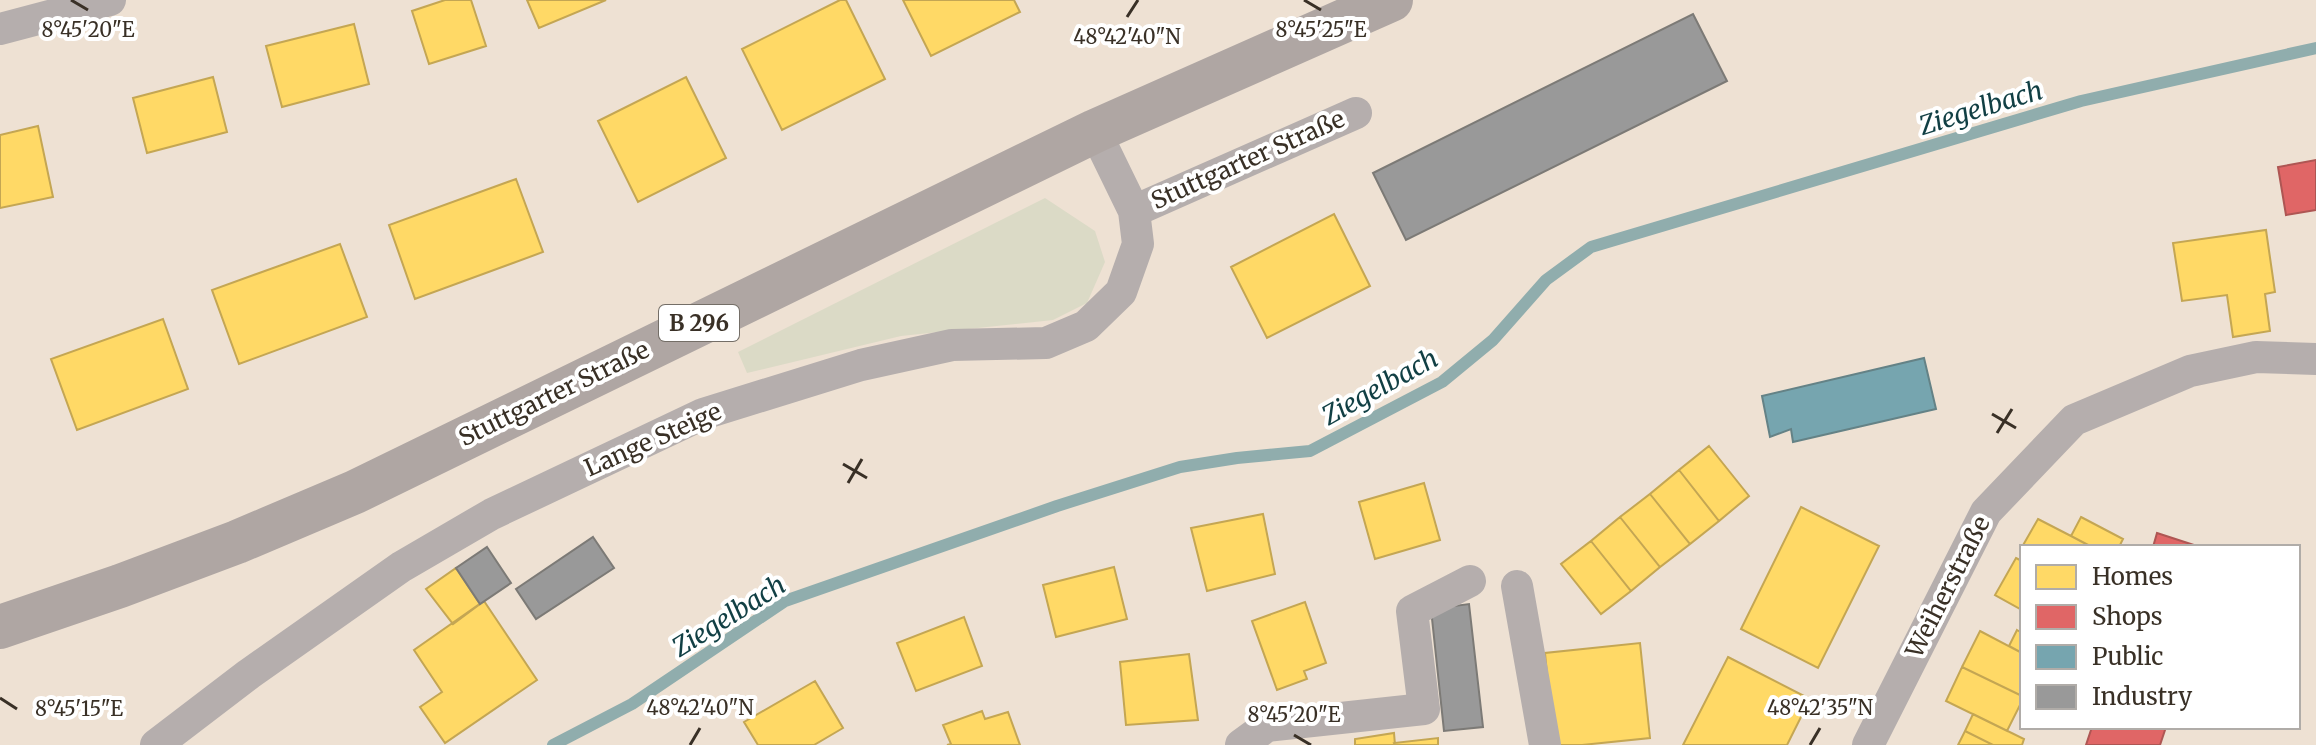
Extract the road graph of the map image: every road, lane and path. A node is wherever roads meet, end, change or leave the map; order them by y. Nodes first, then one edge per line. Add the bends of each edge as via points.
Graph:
1 (110, 0) edge
2 (1391, 0) edge
3 (0, 29) edge
4 (1356, 113) dead end
5 (1095, 131) junction
6 (1134, 211) junction
7 (2316, 359) edge
8 (1470, 581) dead end
9 (1517, 586) dead end
10 (0, 627) edge
11 (156, 745) edge
12 (1241, 745) edge
13 (1545, 745) edge
14 (1868, 745) edge

1 - 3 street
2 - 5 main road, Stuttgarter Straße / B 296
4 - 6 street, Stuttgarter Straße
5 - 6 street, Stuttgarter Straße
5 - 10 main road, Stuttgarter Straße / B 296 via 355,492 223,548
6 - 11 street, Lange Steige via 1138,244 1121,292 1086,326 1046,343 952,345 861,365 703,414 492,514 401,567
7 - 14 street, Weiherstraße via 2256,357 2190,371 2074,420 1986,512
8 - 12 street via 1412,611 1424,709 1267,726
9 - 13 street

